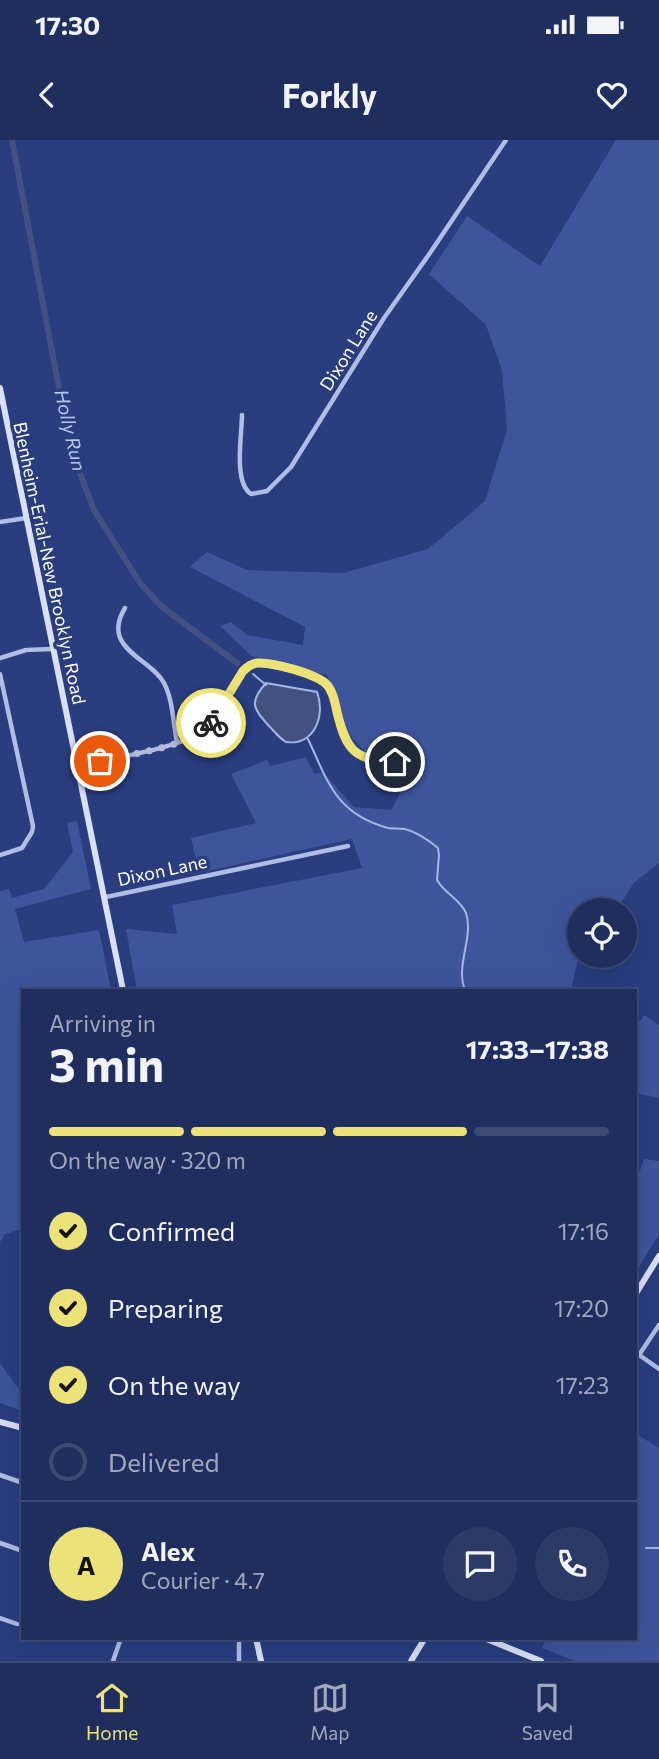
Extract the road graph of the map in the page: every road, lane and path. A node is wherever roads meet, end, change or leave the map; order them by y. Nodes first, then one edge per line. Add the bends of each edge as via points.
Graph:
1 (506, 140) edge
2 (0, 388) edge
3 (242, 415) dead end
4 (26, 518) junction
5 (0, 522) edge
6 (125, 608) dead end
7 (52, 649) junction
8 (0, 658) edge
9 (0, 674) edge
10 (177, 742) junction
11 (395, 762) dead end
12 (79, 766) junction
13 (348, 846) dead end
14 (0, 855) edge
15 (106, 897) junction
16 (124, 989) edge
17 (659, 1256) edge
18 (637, 1292) edge
19 (659, 1325) edge
20 (637, 1354) edge
21 (659, 1370) edge
22 (0, 1422) edge
23 (21, 1427) edge
24 (0, 1475) edge
25 (21, 1482) edge
26 (0, 1542) edge
27 (21, 1550) edge
28 (0, 1618) edge
29 (17, 1624) dead end
30 (120, 1640) edge
31 (239, 1640) edge
32 (256, 1640) edge
33 (424, 1640) edge
34 (489, 1640) edge
35 (113, 1661) edge
36 (239, 1661) edge
37 (261, 1661) edge
38 (411, 1661) edge
39 (541, 1661) edge

1 - 3 street, Dixon Lane via 384,318 291,467 262,493 251,494 243,486
2 - 4 main road, Blenheim-Erial-New Brooklyn Road
4 - 5 street
4 - 7 main road, Blenheim-Erial-New Brooklyn Road
6 - 10 street via 120,620 122,639 163,682
7 - 8 street
7 - 12 main road, Blenheim-Erial-New Brooklyn Road
9 - 14 street via 33,826 22,848
10 - 11 street via 208,726 242,674 258,663 323,681 333,696 350,747 364,759
10 - 12 street
12 - 15 main road, Blenheim-Erial-New Brooklyn Road
13 - 15 street, Dixon Lane
15 - 16 main road, Blenheim-Erial-New Brooklyn Road
17 - 18 main road
19 - 20 street
20 - 21 street
22 - 23 main road
24 - 25 street
26 - 27 street
28 - 29 street
30 - 35 street
31 - 36 street
32 - 37 main road
33 - 38 main road
34 - 39 main road

